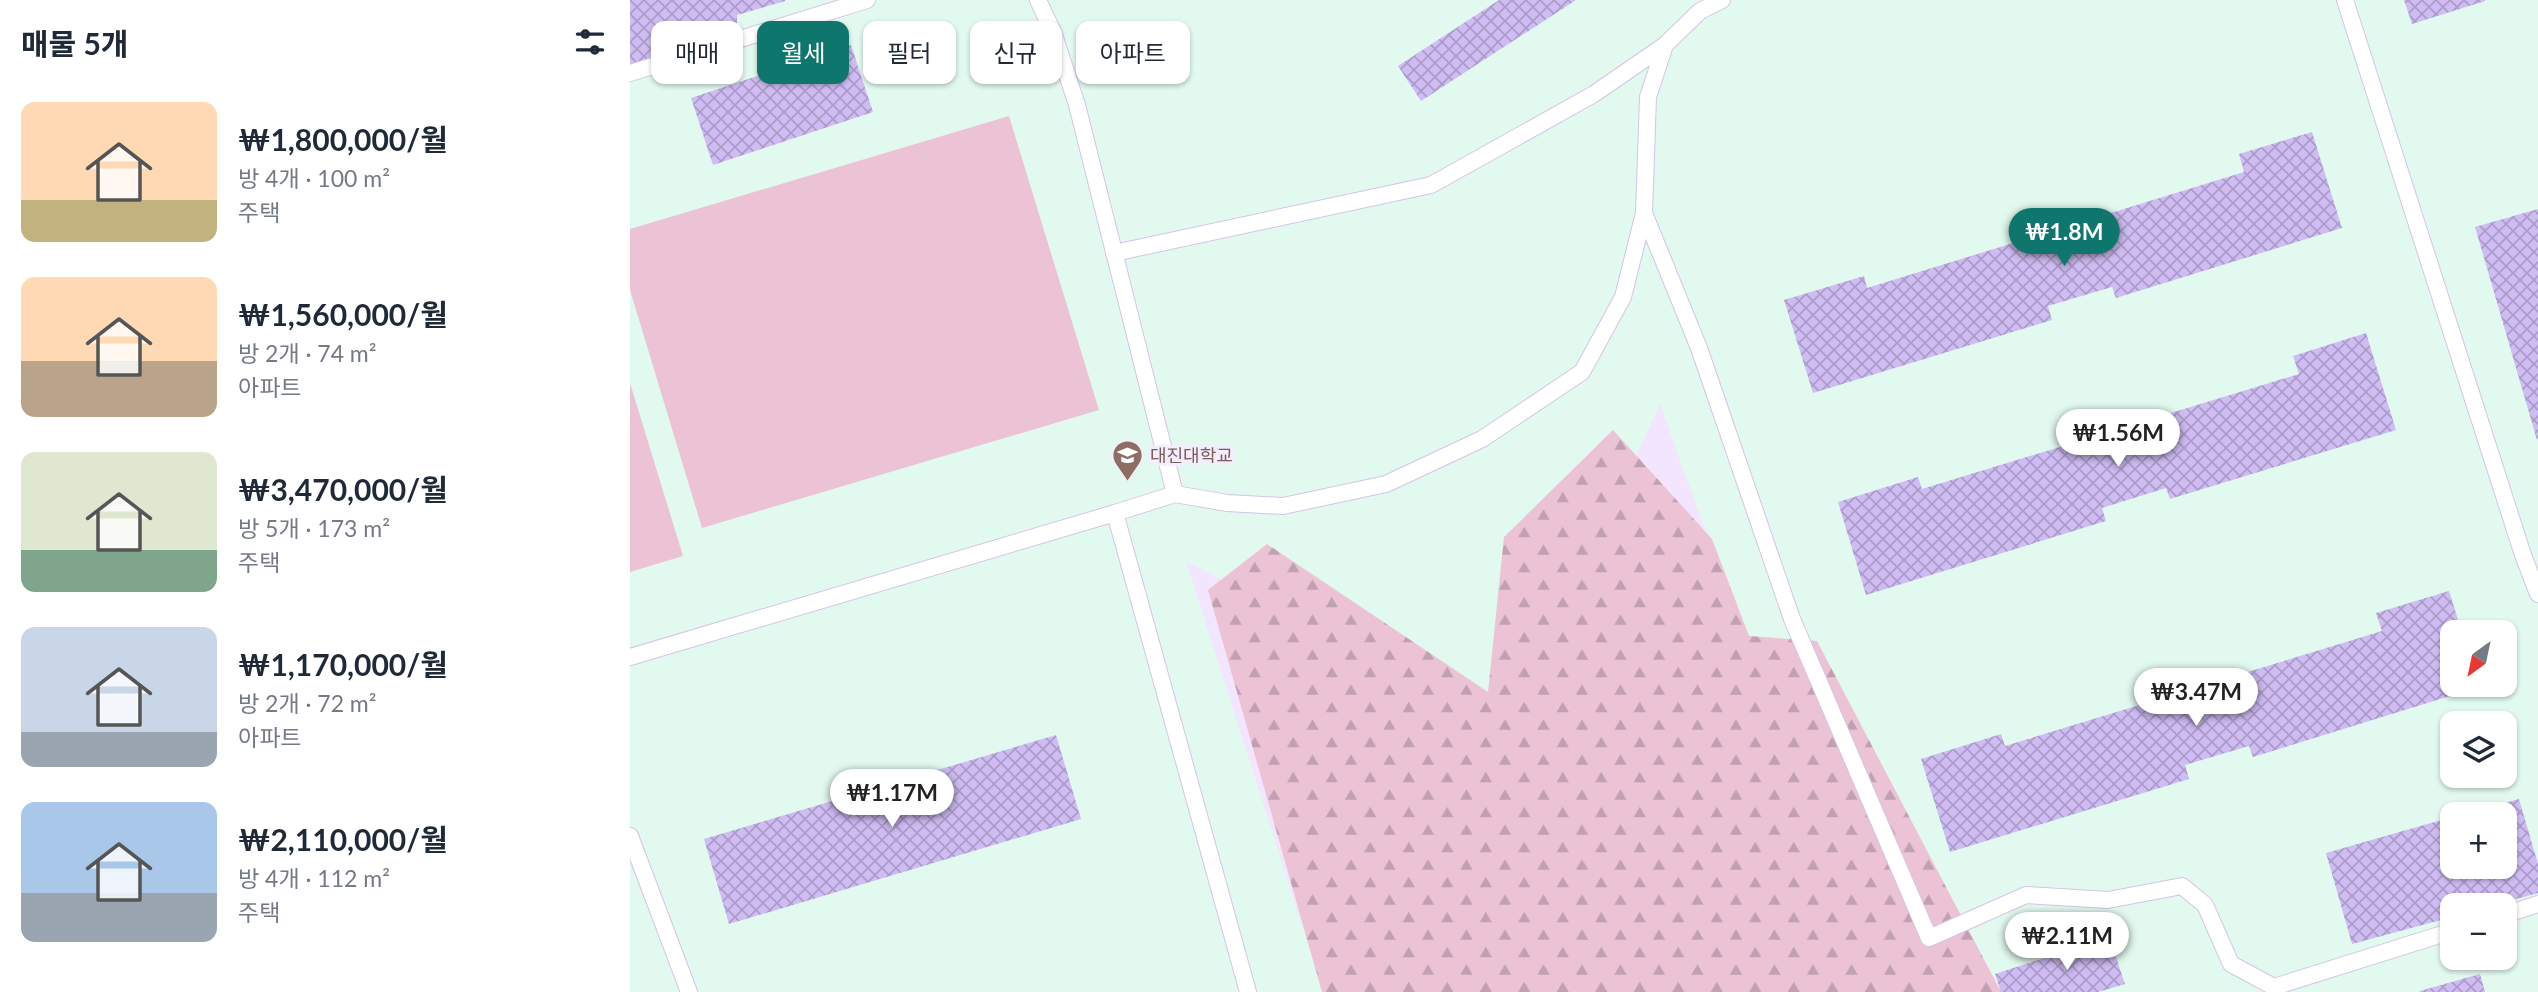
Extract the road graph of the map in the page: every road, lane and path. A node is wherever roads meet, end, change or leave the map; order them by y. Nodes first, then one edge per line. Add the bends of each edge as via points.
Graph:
1 (867, 0) edge
2 (1038, 0) edge
3 (1722, 0) edge
4 (2345, 0) edge
5 (1665, 46) junction
6 (630, 73) edge
7 (1644, 214) junction
8 (1114, 253) junction
9 (1175, 494) junction
10 (1115, 513) junction
11 (2538, 594) edge
12 (630, 657) edge
13 (630, 836) edge
14 (2538, 904) edge
15 (2517, 911) edge
16 (2440, 935) edge
17 (2279, 989) edge
18 (689, 992) edge
19 (1248, 992) edge

1 - 6 lane
2 - 8 lane via 1054,32 1077,105
3 - 5 lane via 1700,11
4 - 11 lane
5 - 7 lane via 1648,97
5 - 8 lane via 1594,94 1431,185
7 - 9 lane via 1623,297 1582,372 1482,439 1386,484 1283,506
7 - 17 lane via 1699,348 1792,619 1929,938 2026,895 2108,900 2182,886 2205,905 2231,964
8 - 9 lane
9 - 10 lane
10 - 12 lane
10 - 19 lane
13 - 18 lane
14 - 15 lane
16 - 17 lane

